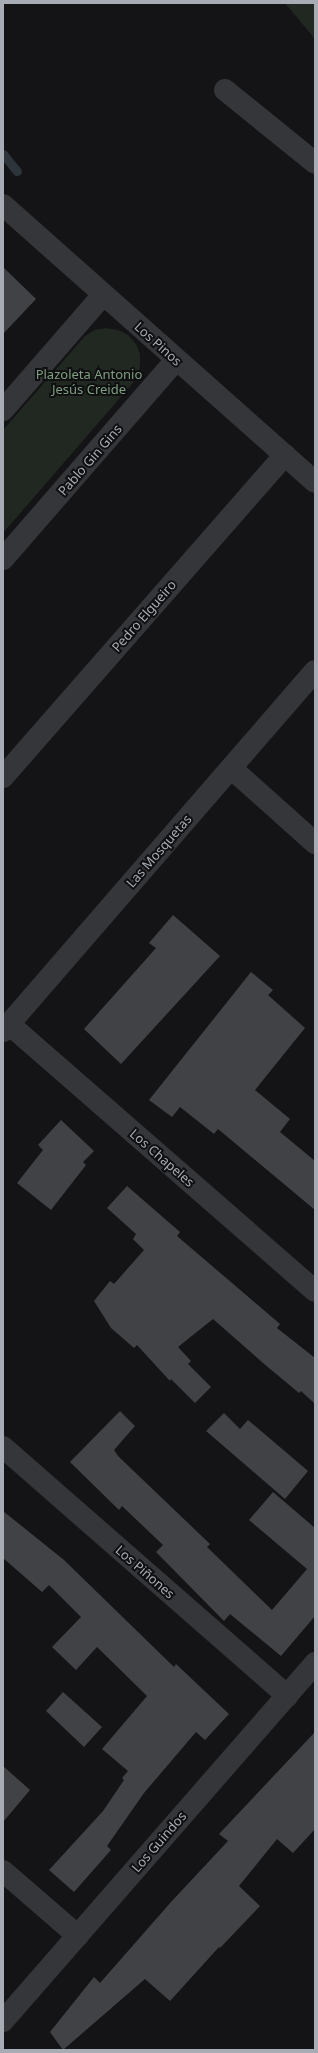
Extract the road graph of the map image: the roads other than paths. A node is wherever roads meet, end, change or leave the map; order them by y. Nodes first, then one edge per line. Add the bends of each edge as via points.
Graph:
1 (225, 90) dead end
2 (315, 163) edge
3 (3, 205) edge
4 (103, 295) junction
5 (176, 360) junction
6 (3, 410) edge
7 (285, 455) junction
8 (315, 482) edge
9 (3, 559) edge
10 (315, 671) edge
11 (231, 768) junction
12 (3, 777) edge
13 (315, 843) edge
14 (6, 1028) edge
15 (315, 1291) edge
16 (3, 1447) edge
17 (315, 1663) edge
18 (287, 1696) junction
19 (3, 1871) edge
20 (78, 1936) junction
21 (3, 2022) edge

1 - 2 street
3 - 4 street, Los Pinos
4 - 5 street, Los Pinos
4 - 6 street
5 - 7 street, Los Pinos
5 - 9 street, Pablo Gin Gins
7 - 8 street, Los Pinos
7 - 12 street, Pedro Elgueiro
10 - 11 street, Las Mosquetas
11 - 13 street
11 - 14 street, Las Mosquetas
14 - 15 street, Los Chapeles
16 - 18 street, Los Piñones
17 - 18 street, Los Guindos
18 - 20 street, Los Guindos
19 - 20 street
20 - 21 street, Los Guindos

